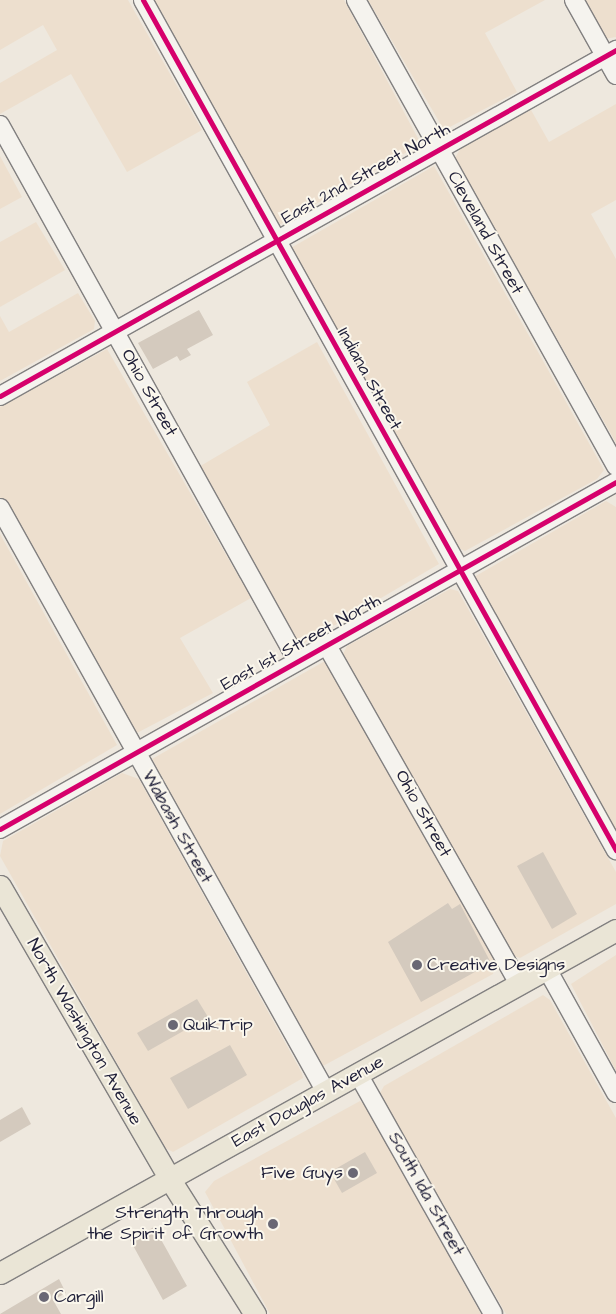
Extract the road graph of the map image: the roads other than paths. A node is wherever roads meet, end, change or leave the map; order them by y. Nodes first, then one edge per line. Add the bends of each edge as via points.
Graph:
1 (143, 0) edge
2 (356, 0) edge
3 (574, 0) edge
4 (611, 53) edge
5 (616, 75) edge
6 (0, 126) edge
7 (438, 150) junction
8 (277, 239) junction
9 (115, 331) junction
10 (0, 396) edge
11 (616, 479) edge
12 (0, 508) edge
13 (458, 571) junction
14 (326, 644) junction
15 (297, 660) junction
16 (134, 752) junction
17 (0, 829) edge
18 (616, 850) edge
19 (0, 886) edge
20 (616, 930) edge
21 (547, 969) junction
22 (519, 984) junction
23 (358, 1074) junction
24 (326, 1092) junction
25 (616, 1092) edge
26 (169, 1178) junction
27 (2, 1269) edge
28 (255, 1314) edge
29 (493, 1314) edge

1 - 8 street, Indiana Street
2 - 7 street, Cleveland Street
3 - 4 street
4 - 5 street
4 - 7 street, East 2nd Street North
6 - 9 street, Ohio Street
7 - 8 street, East 2nd Street North
7 - 11 street, Cleveland Street
8 - 9 street, East 2nd Street North
8 - 13 street, Indiana Street
9 - 10 street, East 2nd Street North
9 - 15 street, Ohio Street
11 - 13 street, East 1st Street North
12 - 16 street, Wabash Street
13 - 14 street, East 1st Street North
13 - 18 street, Indiana Street
14 - 15 street, East 1st Street North
14 - 22 street, Ohio Street
15 - 16 street, East 1st Street North
16 - 17 street, East 1st Street North
16 - 24 street, Wabash Street
19 - 26 main road, North Washington Avenue
20 - 21 main road, East Douglas Avenue
21 - 22 main road, East Douglas Avenue
21 - 25 street
22 - 23 main road, East Douglas Avenue
23 - 24 main road, East Douglas Avenue
23 - 29 street, South Ida Street
24 - 26 main road, East Douglas Avenue
26 - 27 main road, East Douglas Avenue
26 - 28 main road, North Washington Avenue

